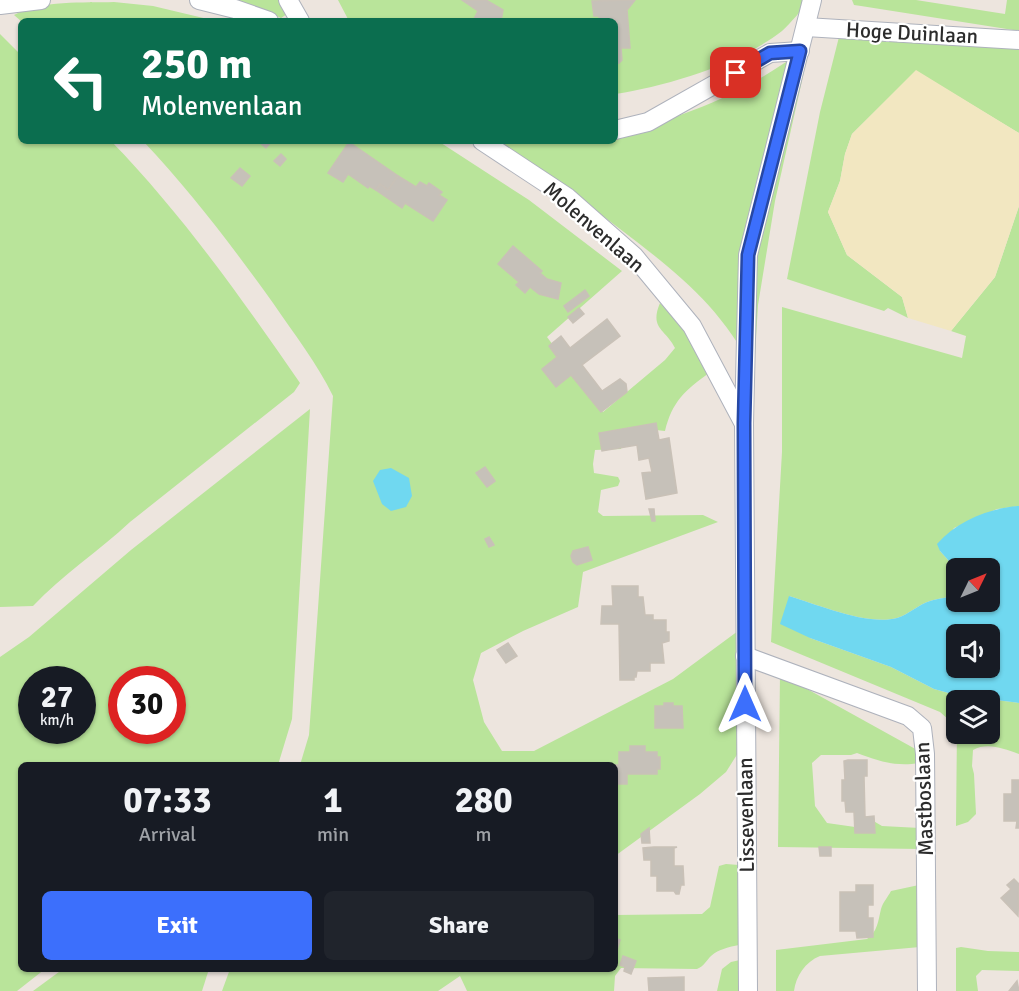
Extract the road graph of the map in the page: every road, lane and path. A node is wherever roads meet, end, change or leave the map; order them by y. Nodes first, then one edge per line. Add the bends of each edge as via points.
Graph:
1 (41, 0) edge
2 (199, 0) edge
3 (288, 0) edge
4 (812, 0) edge
5 (0, 5) edge
6 (260, 18) edge
7 (298, 18) edge
8 (806, 27) junction
9 (1019, 40) edge
10 (800, 51) junction
11 (618, 129) edge
12 (487, 144) edge
13 (744, 423) junction
14 (745, 656) junction
15 (748, 991) edge
16 (927, 991) edge

1 - 5 street
2 - 6 street
3 - 7 street
4 - 8 street, Lissevenlaan
8 - 9 street, Hoge Duinlaan
8 - 10 street, Lissevenlaan
10 - 11 street via 770,53 648,122
10 - 13 street, Lissevenlaan via 748,255
12 - 13 street, Molenvenlaan via 567,197 634,256 692,326
13 - 14 street, Lissevenlaan
14 - 15 street, Lissevenlaan
14 - 16 street, Mastboslaan via 908,716 922,728

